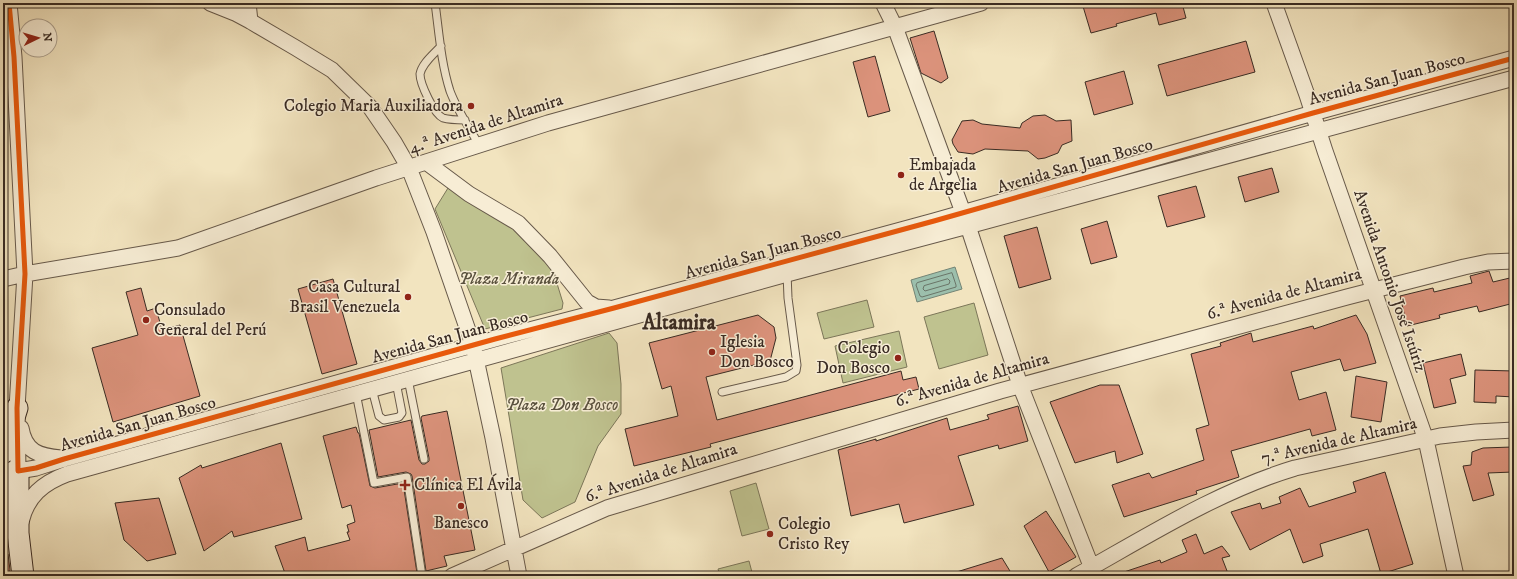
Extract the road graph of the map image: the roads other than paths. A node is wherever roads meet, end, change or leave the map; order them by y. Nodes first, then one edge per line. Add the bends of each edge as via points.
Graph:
1 (9, 3) edge
2 (210, 3) edge
3 (248, 3) edge
4 (435, 3) edge
5 (883, 3) edge
6 (981, 3) edge
7 (1274, 3) edge
8 (250, 21) junction
9 (895, 27) junction
10 (441, 46) junction
11 (1514, 58) edge
12 (1514, 78) edge
13 (1313, 113) junction
14 (465, 120) junction
15 (1318, 131) junction
16 (479, 145) junction
17 (426, 162) junction
18 (409, 168) junction
19 (966, 220) junction
20 (1514, 261) edge
21 (786, 268) junction
22 (25, 274) junction
23 (3, 279) edge
24 (1374, 290) junction
25 (614, 308) junction
26 (473, 345) junction
27 (477, 360) junction
28 (402, 381) junction
29 (1020, 385) junction
30 (372, 389) junction
31 (722, 392) dead end
32 (356, 393) junction
33 (17, 408) junction
34 (1514, 430) edge
35 (1426, 440) junction
36 (3, 453) edge
37 (64, 459) junction
38 (424, 459) dead end
39 (16, 479) edge
40 (3, 504) edge
41 (18, 533) junction
42 (514, 548) junction
43 (1093, 572) edge
44 (23, 576) edge
45 (422, 576) edge
46 (452, 576) edge
47 (519, 576) edge
48 (1076, 576) edge
49 (1456, 576) edge

1 - 22 street
2 - 8 street
3 - 8 street
4 - 10 lane
5 - 9 street
6 - 9 street, 4.ª Avenida de Altamira
7 - 13 street, Avenida Antonio José Istúriz
8 - 18 street via 332,70 370,107
9 - 16 street, 4.ª Avenida de Altamira via 548,123
9 - 19 street
10 - 14 lane via 451,91
10 - 14 lane via 425,63 420,74 423,88 442,117
11 - 13 street, Avenida San Juan Bosco
12 - 15 street, Avenida San Juan Bosco
13 - 15 street, Avenida Antonio José Istúriz
13 - 19 street, Avenida San Juan Bosco
14 - 16 lane
15 - 19 street, Avenida San Juan Bosco
15 - 24 street, Avenida Antonio José Istúriz
16 - 17 street, 4.ª Avenida de Altamira
17 - 18 street, 4.ª Avenida de Altamira
17 - 25 street via 469,194 518,223 550,256 587,302 596,307
18 - 22 street, 4.ª Avenida de Altamira via 178,248
18 - 26 street
19 - 21 street, Avenida San Juan Bosco
19 - 29 street
20 - 24 street, 6.ª Avenida de Altamira via 1464,266
21 - 25 street, Avenida San Juan Bosco
21 - 27 street, Avenida San Juan Bosco
21 - 31 lane via 796,371 786,377
22 - 23 street, 4.ª Avenida de Altamira
22 - 33 street
24 - 29 street, 6.ª Avenida de Altamira
24 - 35 street, Avenida Antonio José Istúriz
25 - 26 street, Avenida San Juan Bosco
26 - 27 street
26 - 37 street, Avenida San Juan Bosco
27 - 28 street, Avenida San Juan Bosco
27 - 42 street
28 - 30 street, Avenida San Juan Bosco
28 - 30 lane via 402,413 399,417 384,420 379,416
28 - 38 lane
29 - 42 street, 6.ª Avenida de Altamira via 607,508
29 - 43 street
30 - 32 street, Avenida San Juan Bosco
32 - 41 street, Avenida San Juan Bosco via 52,480 32,498 22,517
32 - 45 lane via 374,483 407,477
33 - 36 main road
33 - 37 street, Avenida San Juan Bosco via 22,438 26,445 46,457
33 - 39 street
34 - 35 street, 7.ª Avenida de Altamira via 1440,436
35 - 43 street, 7.ª Avenida de Altamira via 1295,468 1251,483 1199,508
35 - 49 street, Avenida Antonio José Istúriz
37 - 39 street, Avenida San Juan Bosco
39 - 41 main road
40 - 41 main road
41 - 44 main road
42 - 46 street, 6.ª Avenida de Altamira
42 - 47 street
43 - 48 street, 7.ª Avenida de Altamira

